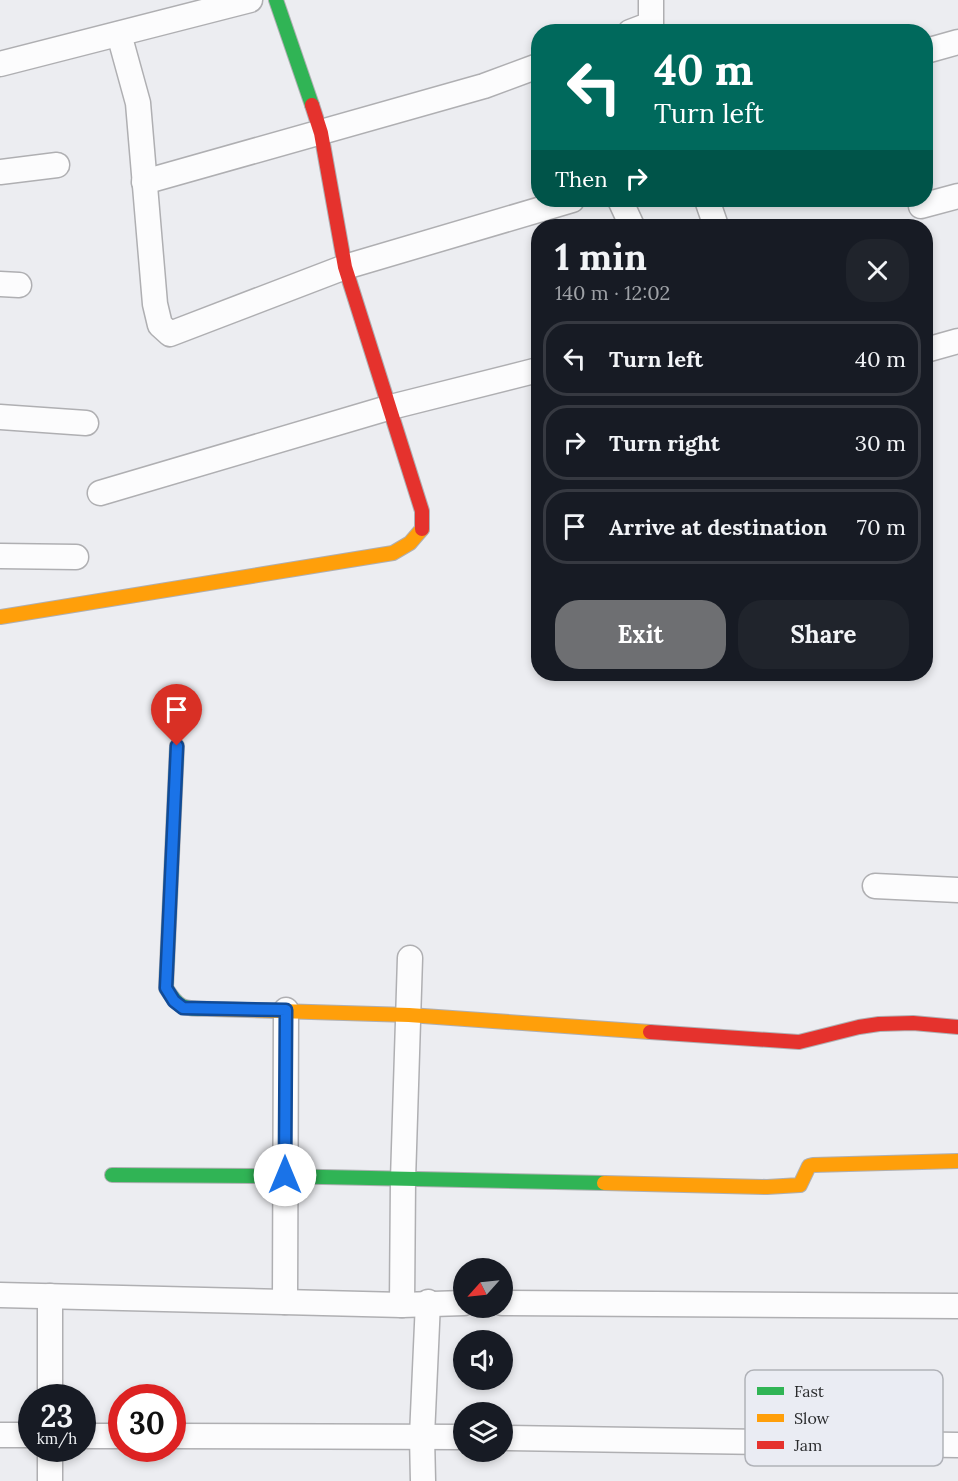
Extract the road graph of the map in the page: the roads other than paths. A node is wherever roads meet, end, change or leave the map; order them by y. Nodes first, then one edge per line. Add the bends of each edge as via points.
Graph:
1 (250, 0) edge
2 (276, 0) edge
3 (651, 0) edge
4 (646, 24) edge
5 (119, 34) junction
6 (958, 42) edge
7 (933, 49) edge
8 (0, 64) edge
9 (531, 69) edge
10 (321, 133) junction
11 (57, 165) dead end
12 (0, 172) edge
13 (144, 182) junction
14 (958, 195) edge
15 (933, 203) edge
16 (548, 207) edge
17 (345, 267) junction
18 (958, 341) edge
19 (933, 348) edge
20 (531, 372) edge
21 (391, 407) junction
22 (0, 417) edge
23 (86, 423) dead end
24 (100, 493) dead end
25 (0, 556) edge
26 (76, 557) dead end
27 (0, 617) edge
28 (177, 746) dead end
29 (875, 886) dead end
30 (958, 890) edge
31 (410, 958) dead end
32 (286, 1010) junction
33 (409, 1015) junction
34 (958, 1027) edge
35 (958, 1161) edge
36 (112, 1175) dead end
37 (285, 1175) junction
38 (403, 1180) junction
39 (0, 1295) edge
40 (50, 1296) junction
41 (285, 1302) junction
42 (428, 1302) junction
43 (453, 1303) edge
44 (513, 1303) edge
45 (402, 1305) junction
46 (958, 1306) edge
47 (50, 1384) edge
48 (0, 1435) edge
49 (18, 1435) edge
50 (186, 1436) edge
51 (422, 1436) junction
52 (453, 1437) edge
53 (513, 1438) edge
54 (745, 1442) edge
55 (943, 1445) edge
56 (958, 1445) edge
57 (50, 1462) edge
58 (50, 1481) edge
59 (423, 1481) edge

1 - 5 street
2 - 10 street
3 - 4 street
5 - 8 street
5 - 13 street via 138,103
6 - 7 street
9 - 10 street
10 - 13 street
10 - 17 street
11 - 12 street
13 - 17 street via 154,304 160,325 170,334
14 - 15 street
16 - 17 street
17 - 21 street
18 - 19 street
20 - 21 street
21 - 24 street
21 - 27 street via 422,511 422,531 393,553
22 - 23 street
25 - 26 street
28 - 32 street via 166,988 183,1008
29 - 30 street
31 - 33 street
32 - 33 street
32 - 37 street
33 - 34 street via 799,1042 884,1023
33 - 38 street
35 - 38 street via 813,1165 800,1185 767,1187
36 - 37 street
37 - 38 street
37 - 41 street
38 - 45 street
39 - 40 street
40 - 41 street
40 - 47 street
41 - 45 street
42 - 43 street
42 - 45 street
42 - 51 street
44 - 46 street
48 - 49 street
50 - 51 street
51 - 52 street
51 - 59 street
53 - 54 street
55 - 56 street
57 - 58 street

